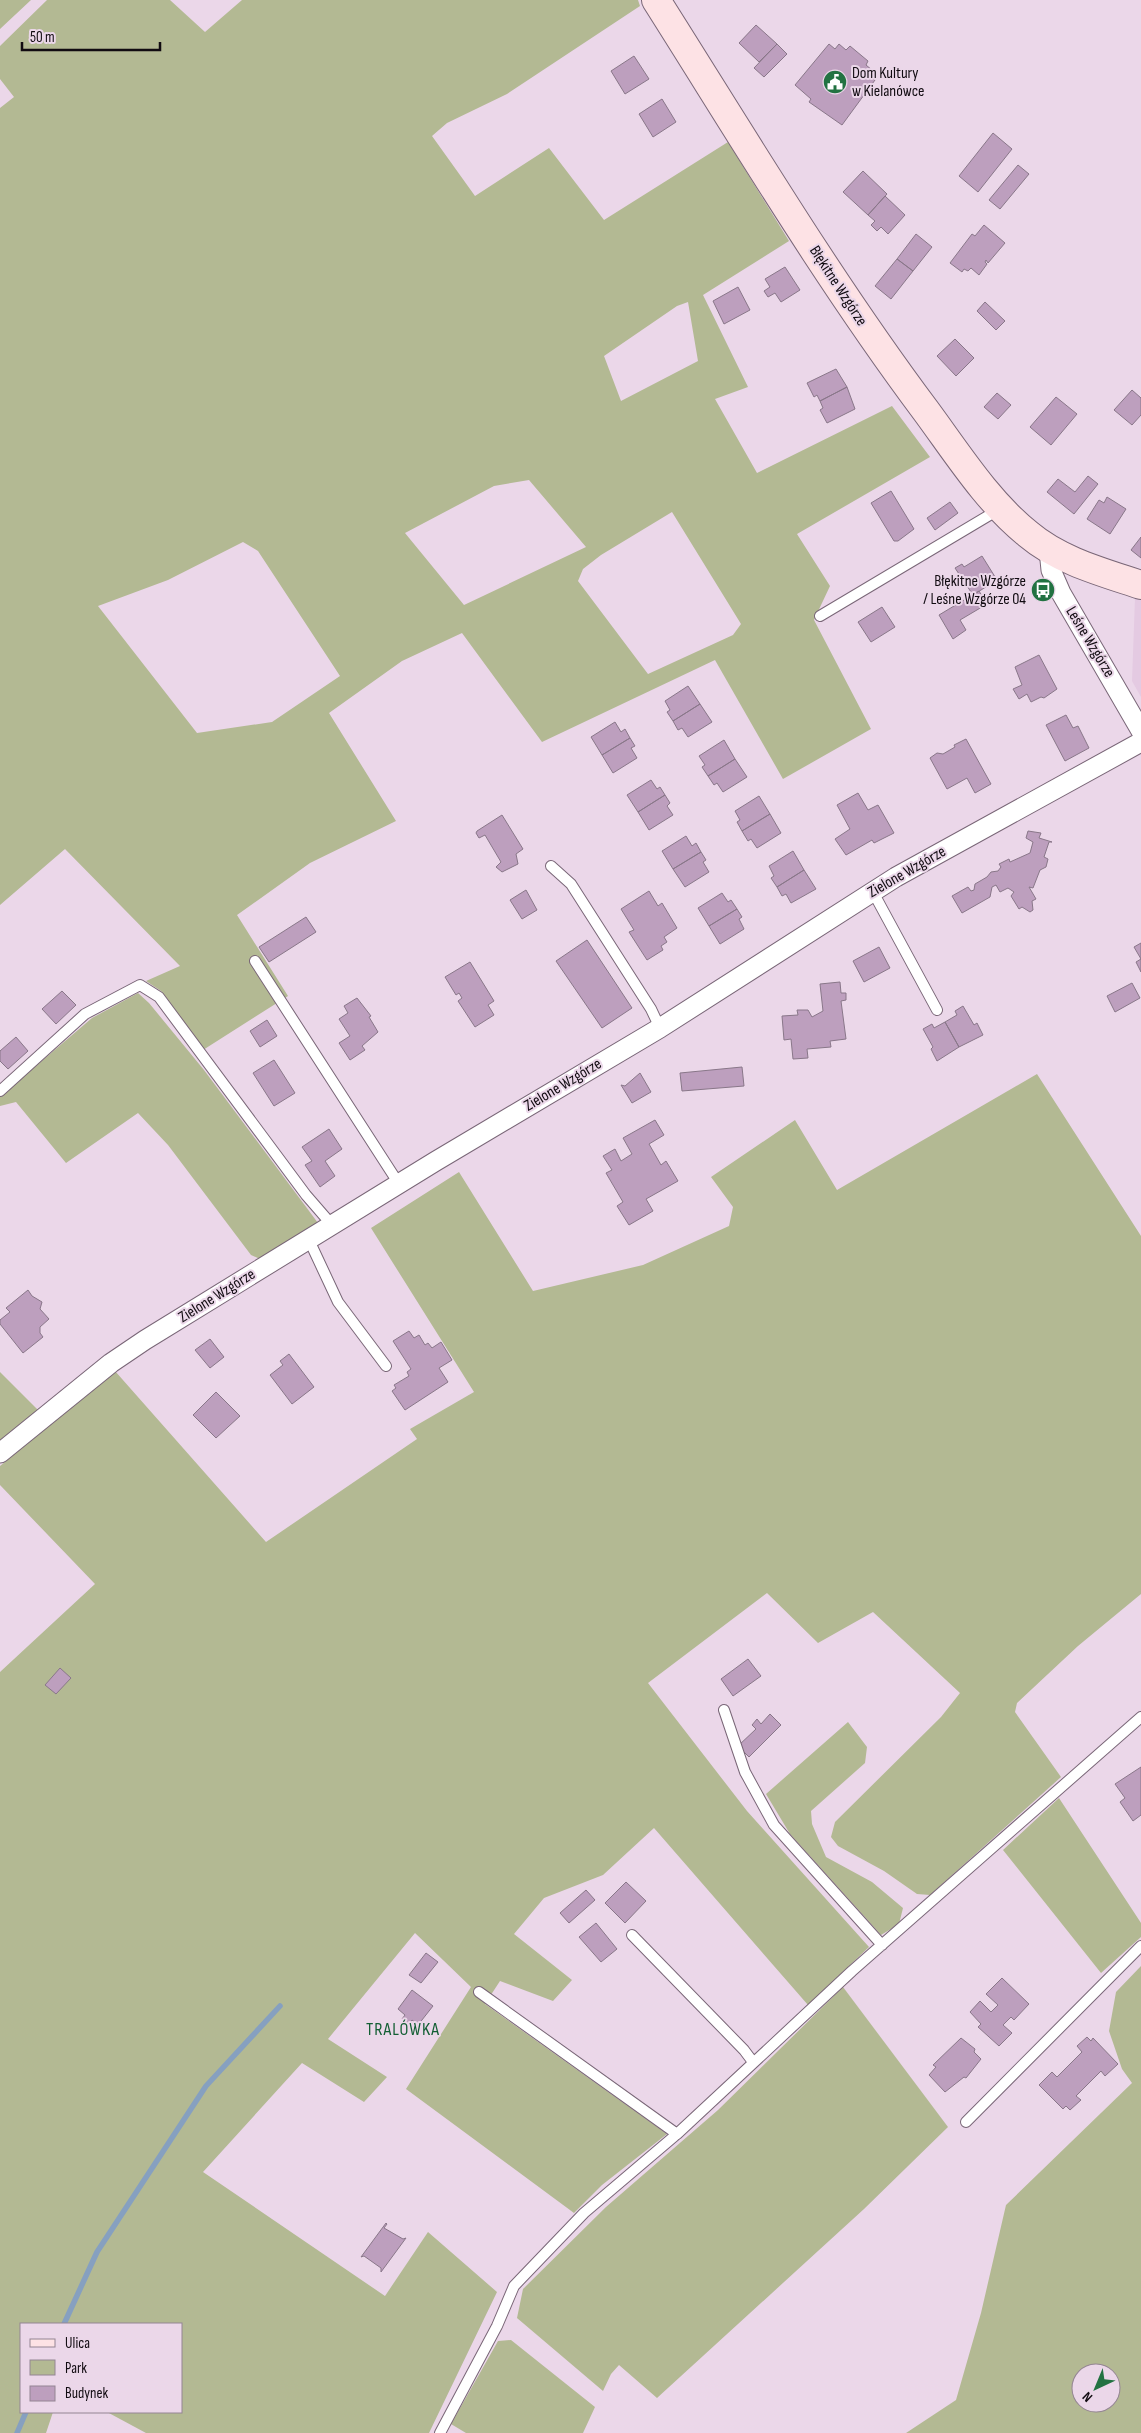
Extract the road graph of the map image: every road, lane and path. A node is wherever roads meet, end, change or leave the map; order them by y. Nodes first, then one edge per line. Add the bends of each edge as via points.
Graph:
1 (656, 0) edge
2 (1001, 508) junction
3 (1049, 550) junction
4 (1141, 585) edge
5 (820, 616) dead end
6 (1141, 731) edge
7 (1141, 742) edge
8 (552, 866) dead end
9 (873, 892) junction
10 (255, 961) dead end
11 (937, 1010) dead end
12 (660, 1028) junction
13 (0, 1091) edge
14 (399, 1184) junction
15 (332, 1225) junction
16 (308, 1240) junction
17 (386, 1366) dead end
18 (0, 1452) edge
19 (724, 1710) dead end
20 (1141, 1717) edge
21 (632, 1935) dead end
22 (882, 1946) junction
23 (1141, 1946) edge
24 (479, 1992) dead end
25 (753, 2062) junction
26 (966, 2122) dead end
27 (677, 2134) junction
28 (440, 2433) edge

1 - 2 street, Błękitne Wzgórze via 849,306
2 - 3 street, Błękitne Wzgórze
2 - 5 lane
3 - 4 street, Błękitne Wzgórze via 1094,570
3 - 6 street, Leśne Wzgórze via 1051,570 1061,593
7 - 9 street, Zielone Wzgórze
8 - 12 lane via 571,884
9 - 11 lane
9 - 12 street, Zielone Wzgórze
10 - 14 lane
12 - 14 street, Zielone Wzgórze
13 - 15 lane via 86,1014 140,985 159,997 306,1195
14 - 15 street, Zielone Wzgórze
15 - 16 street, Zielone Wzgórze
16 - 17 lane via 338,1302
16 - 18 street, Zielone Wzgórze via 111,1363
19 - 22 lane via 745,1772 774,1825
20 - 22 lane
21 - 25 lane
22 - 25 lane
23 - 26 lane
24 - 27 lane
25 - 27 lane
27 - 28 lane via 584,2212 514,2286 497,2326

